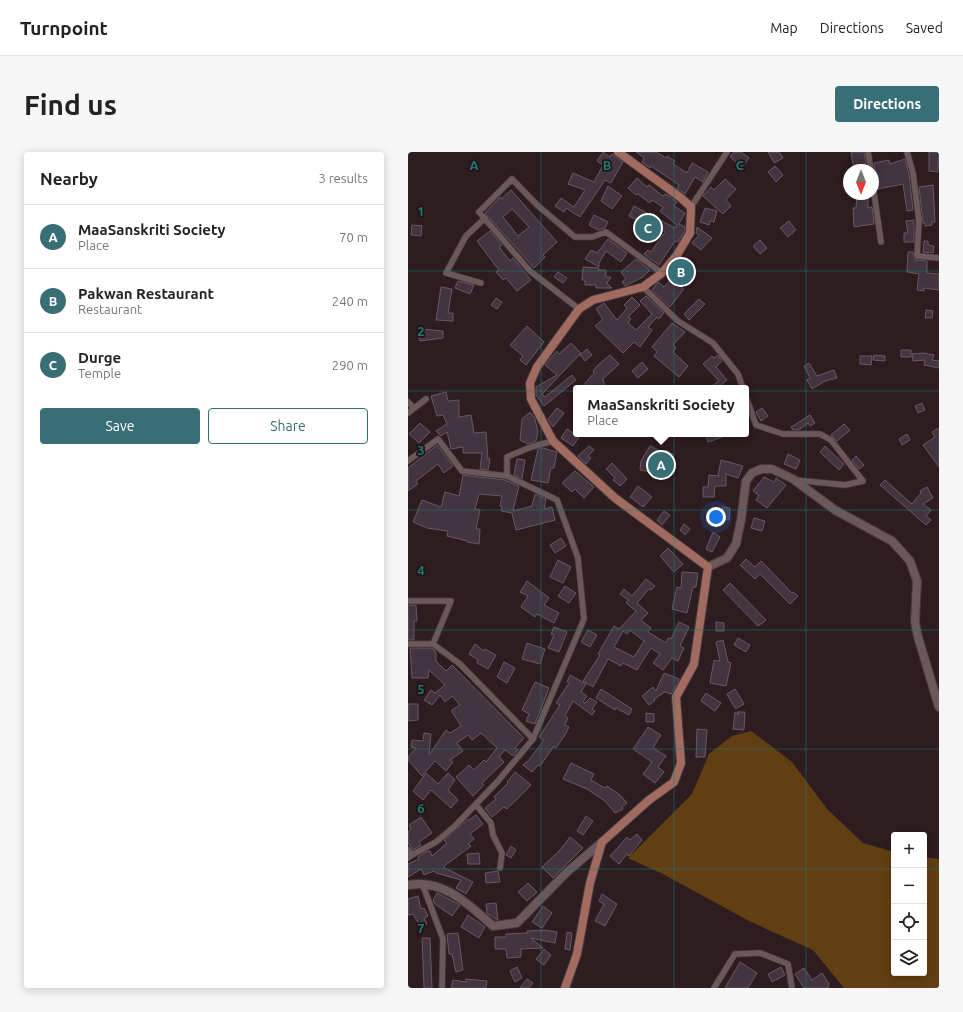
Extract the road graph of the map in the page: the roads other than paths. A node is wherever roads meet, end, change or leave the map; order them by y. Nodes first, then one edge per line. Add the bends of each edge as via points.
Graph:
1 (618, 152) edge
2 (727, 152) edge
3 (868, 152) edge
4 (907, 152) edge
5 (870, 164) edge
6 (875, 200) edge
7 (691, 207) junction
8 (485, 218) junction
9 (881, 242) dead end
10 (939, 258) edge
11 (662, 272) junction
12 (481, 283) dead end
13 (643, 287) junction
14 (579, 309) junction
15 (742, 385) edge
16 (426, 399) dead end
17 (408, 402) edge
18 (749, 405) edge
19 (414, 408) junction
20 (408, 413) edge
21 (553, 441) junction
22 (408, 461) edge
23 (507, 476) junction
24 (792, 480) junction
25 (708, 567) junction
26 (408, 601) edge
27 (408, 644) edge
28 (433, 644) junction
29 (939, 707) edge
30 (532, 739) junction
31 (476, 805) junction
32 (602, 842) junction
33 (408, 850) edge
34 (410, 856) edge
35 (500, 868) dead end
36 (422, 883) junction
37 (408, 885) edge
38 (442, 988) edge
39 (565, 988) edge
40 (714, 988) edge
41 (792, 988) edge

1 - 7 main road
2 - 7 street
3 - 5 street
4 - 10 street via 913,173 919,221 917,256
6 - 9 street
7 - 11 main road via 690,233 677,255
8 - 11 street via 480,212 512,179 537,205 575,237 592,237 606,232
8 - 12 street via 466,236 446,273
8 - 14 street via 530,271
11 - 13 main road
13 - 14 main road via 593,300
13 - 15 street via 678,322 713,343 738,374
14 - 21 main road via 537,367 530,383 531,399
16 - 19 street
17 - 19 street
18 - 24 street via 756,425 783,434 820,434 831,440 863,481 845,485
19 - 20 street
21 - 23 street via 508,457
21 - 25 main road via 615,498
22 - 23 street via 438,439 462,471
23 - 30 street via 557,500 578,558 584,619
24 - 25 main road via 767,468 752,473 746,481 736,544 727,558
24 - 29 main road via 836,510 892,541 910,561 917,581 918,638
25 - 32 main road via 694,664 676,697 682,763 674,782 649,800
26 - 28 street via 451,601
27 - 28 street
28 - 30 street via 460,664
30 - 31 street
31 - 34 street via 436,842
31 - 35 street via 491,823 493,835 502,853
32 - 36 main road via 567,872 517,923 493,926 457,894
32 - 39 main road via 590,883 577,954
33 - 34 street
36 - 37 main road
36 - 38 street via 443,939
40 - 41 street via 735,954 760,953 788,964

